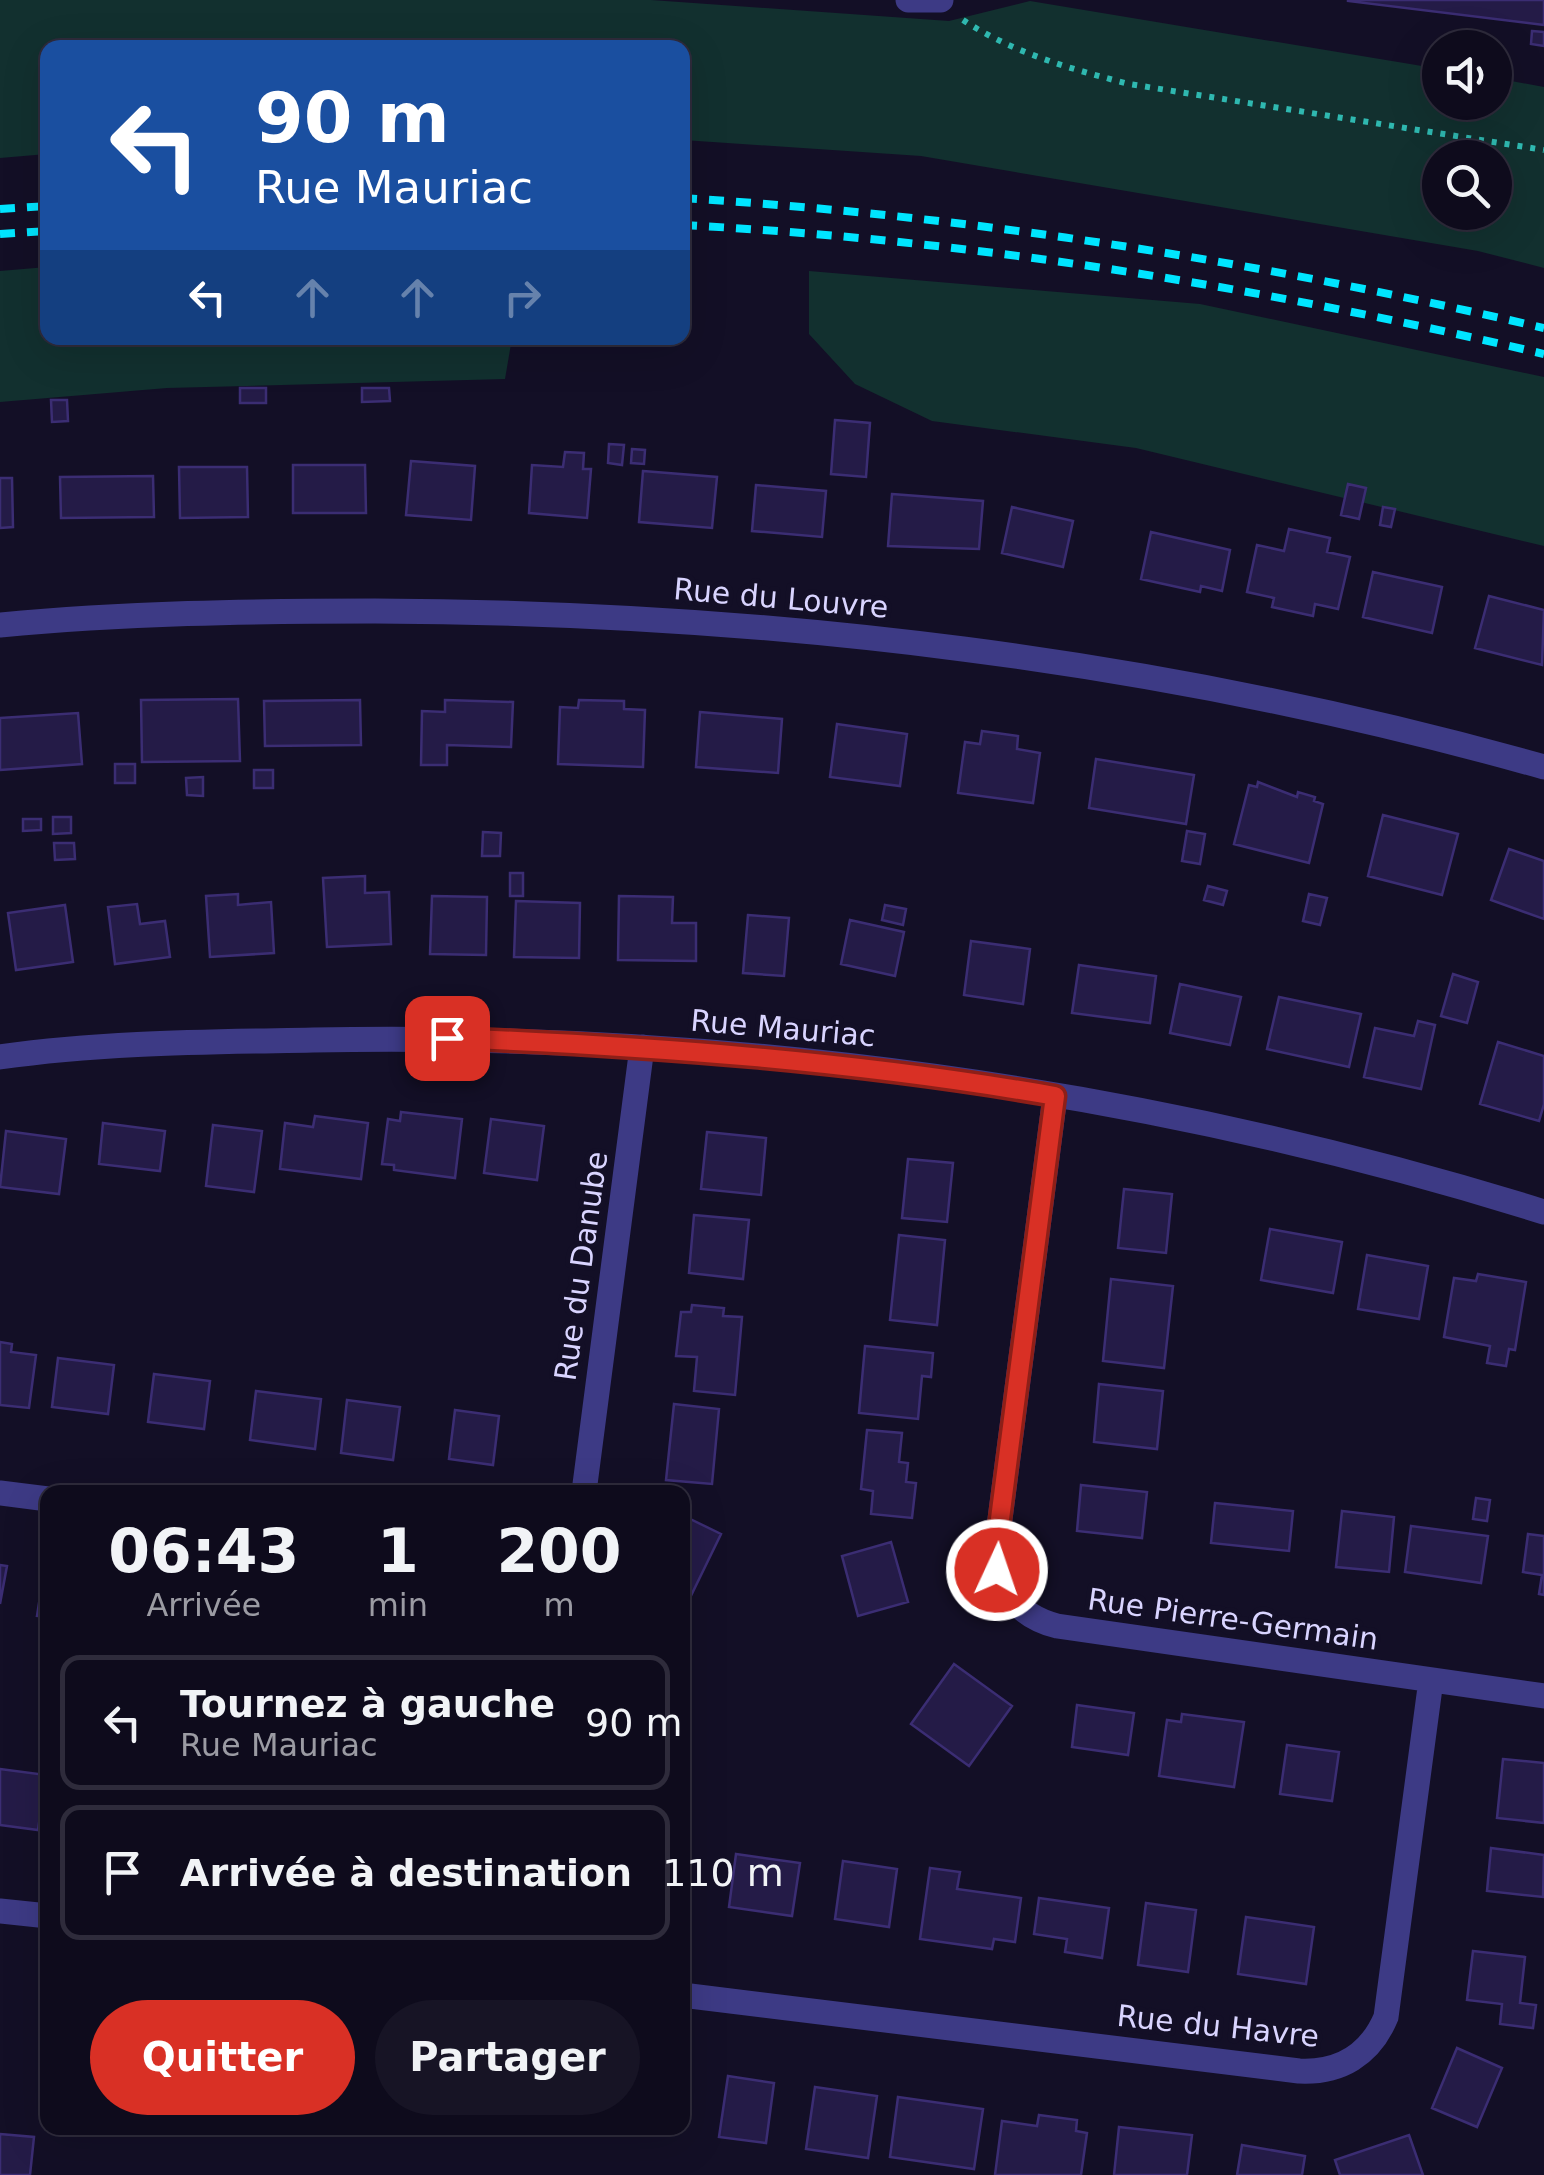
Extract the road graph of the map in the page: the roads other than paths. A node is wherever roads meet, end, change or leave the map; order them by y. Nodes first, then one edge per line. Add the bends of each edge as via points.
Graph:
1 (908, 0) edge
2 (939, 2) edge
3 (0, 625) edge
4 (1544, 766) edge
5 (642, 1048) junction
6 (0, 1058) edge
7 (1055, 1096) junction
8 (1544, 1212) edge
9 (585, 1485) edge
10 (0, 1494) edge
11 (40, 1498) edge
12 (1431, 1680) junction
13 (1544, 1696) edge
14 (0, 1910) edge
15 (40, 1915) edge
16 (690, 1996) edge

1 - 2 street
3 - 4 street, Rue du Louvre via 402,611 733,625 1146,678
5 - 6 street, Rue Mauriac via 345,1039
5 - 7 street, Rue Mauriac via 846,1066
5 - 9 street, Rue du Danube
7 - 8 street, Rue Mauriac via 1271,1139
7 - 12 street, Rue Pierre-Germain via 997,1542 997,1570 1007,1593 1034,1618 1057,1626
10 - 11 street
12 - 13 street, Rue Pierre-Germain
12 - 16 street, Rue du Havre via 1386,2016 1368,2048 1338,2068 1299,2071
14 - 15 street

